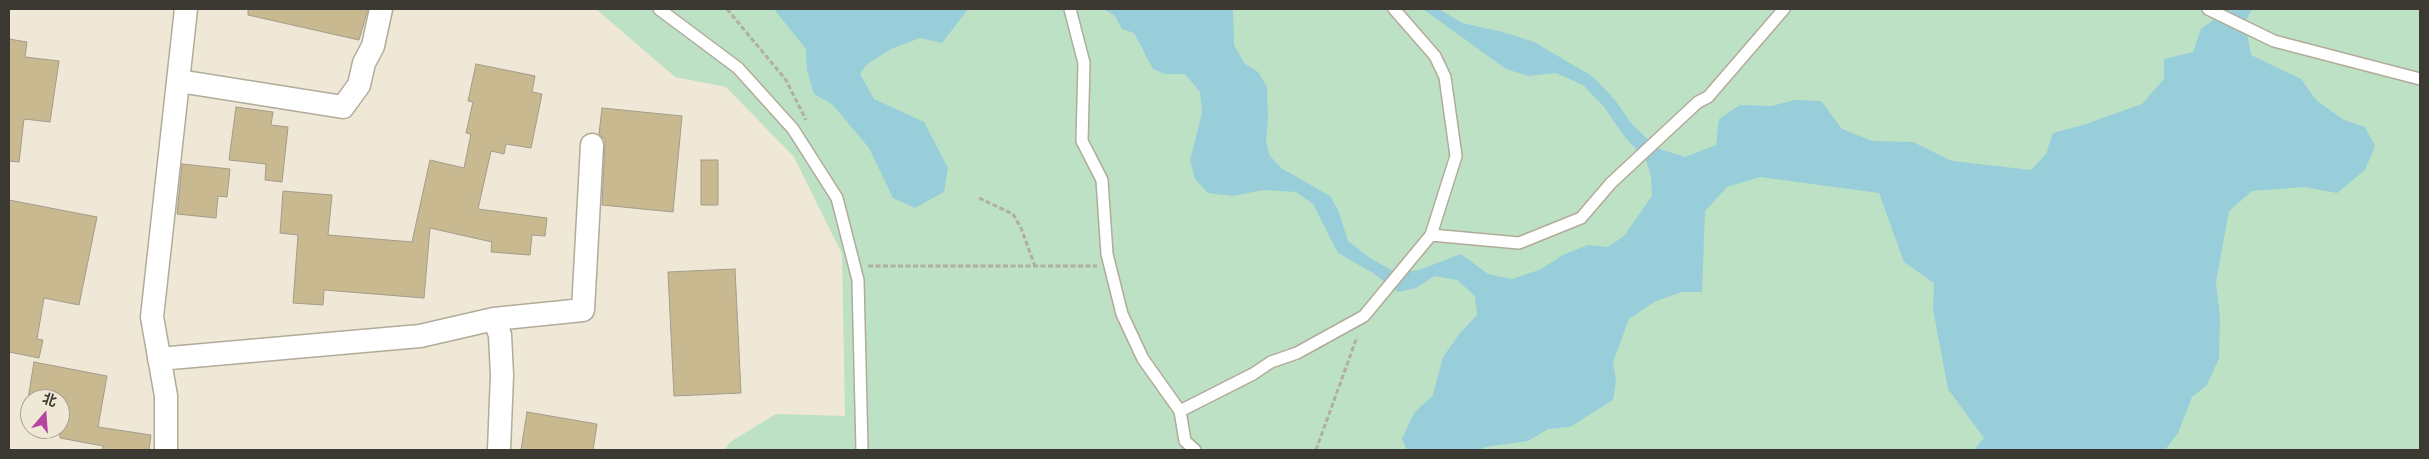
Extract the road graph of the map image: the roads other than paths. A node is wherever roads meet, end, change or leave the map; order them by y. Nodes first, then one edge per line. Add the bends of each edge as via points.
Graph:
1 (186, 9) edge
2 (381, 9) edge
3 (658, 9) edge
4 (1394, 9) edge
5 (1784, 9) edge
6 (2208, 9) edge
7 (1071, 13) edge
8 (2420, 79) edge
9 (179, 81) junction
10 (592, 145) dead end
11 (1431, 235) junction
12 (494, 319) junction
13 (159, 359) junction
14 (1180, 411) junction
15 (166, 450) edge
16 (499, 450) edge
17 (862, 450) edge
18 (1195, 450) edge

1 - 9 street
2 - 9 street via 359,86 343,106
3 - 17 lane via 738,68 793,130 837,198 858,280
4 - 11 lane via 1435,56 1445,77 1456,156
5 - 11 lane via 1708,97 1698,102 1611,183 1581,218 1519,243
6 - 8 lane via 2274,41
7 - 14 lane via 1084,63 1082,141 1102,180 1107,254 1122,314 1143,359
9 - 13 street via 152,317
10 - 12 street via 583,310
11 - 14 lane via 1364,316 1298,353 1271,362 1254,374
12 - 13 street via 420,336
12 - 16 street via 500,335 502,375
13 - 15 street via 166,396
14 - 18 lane via 1184,441

